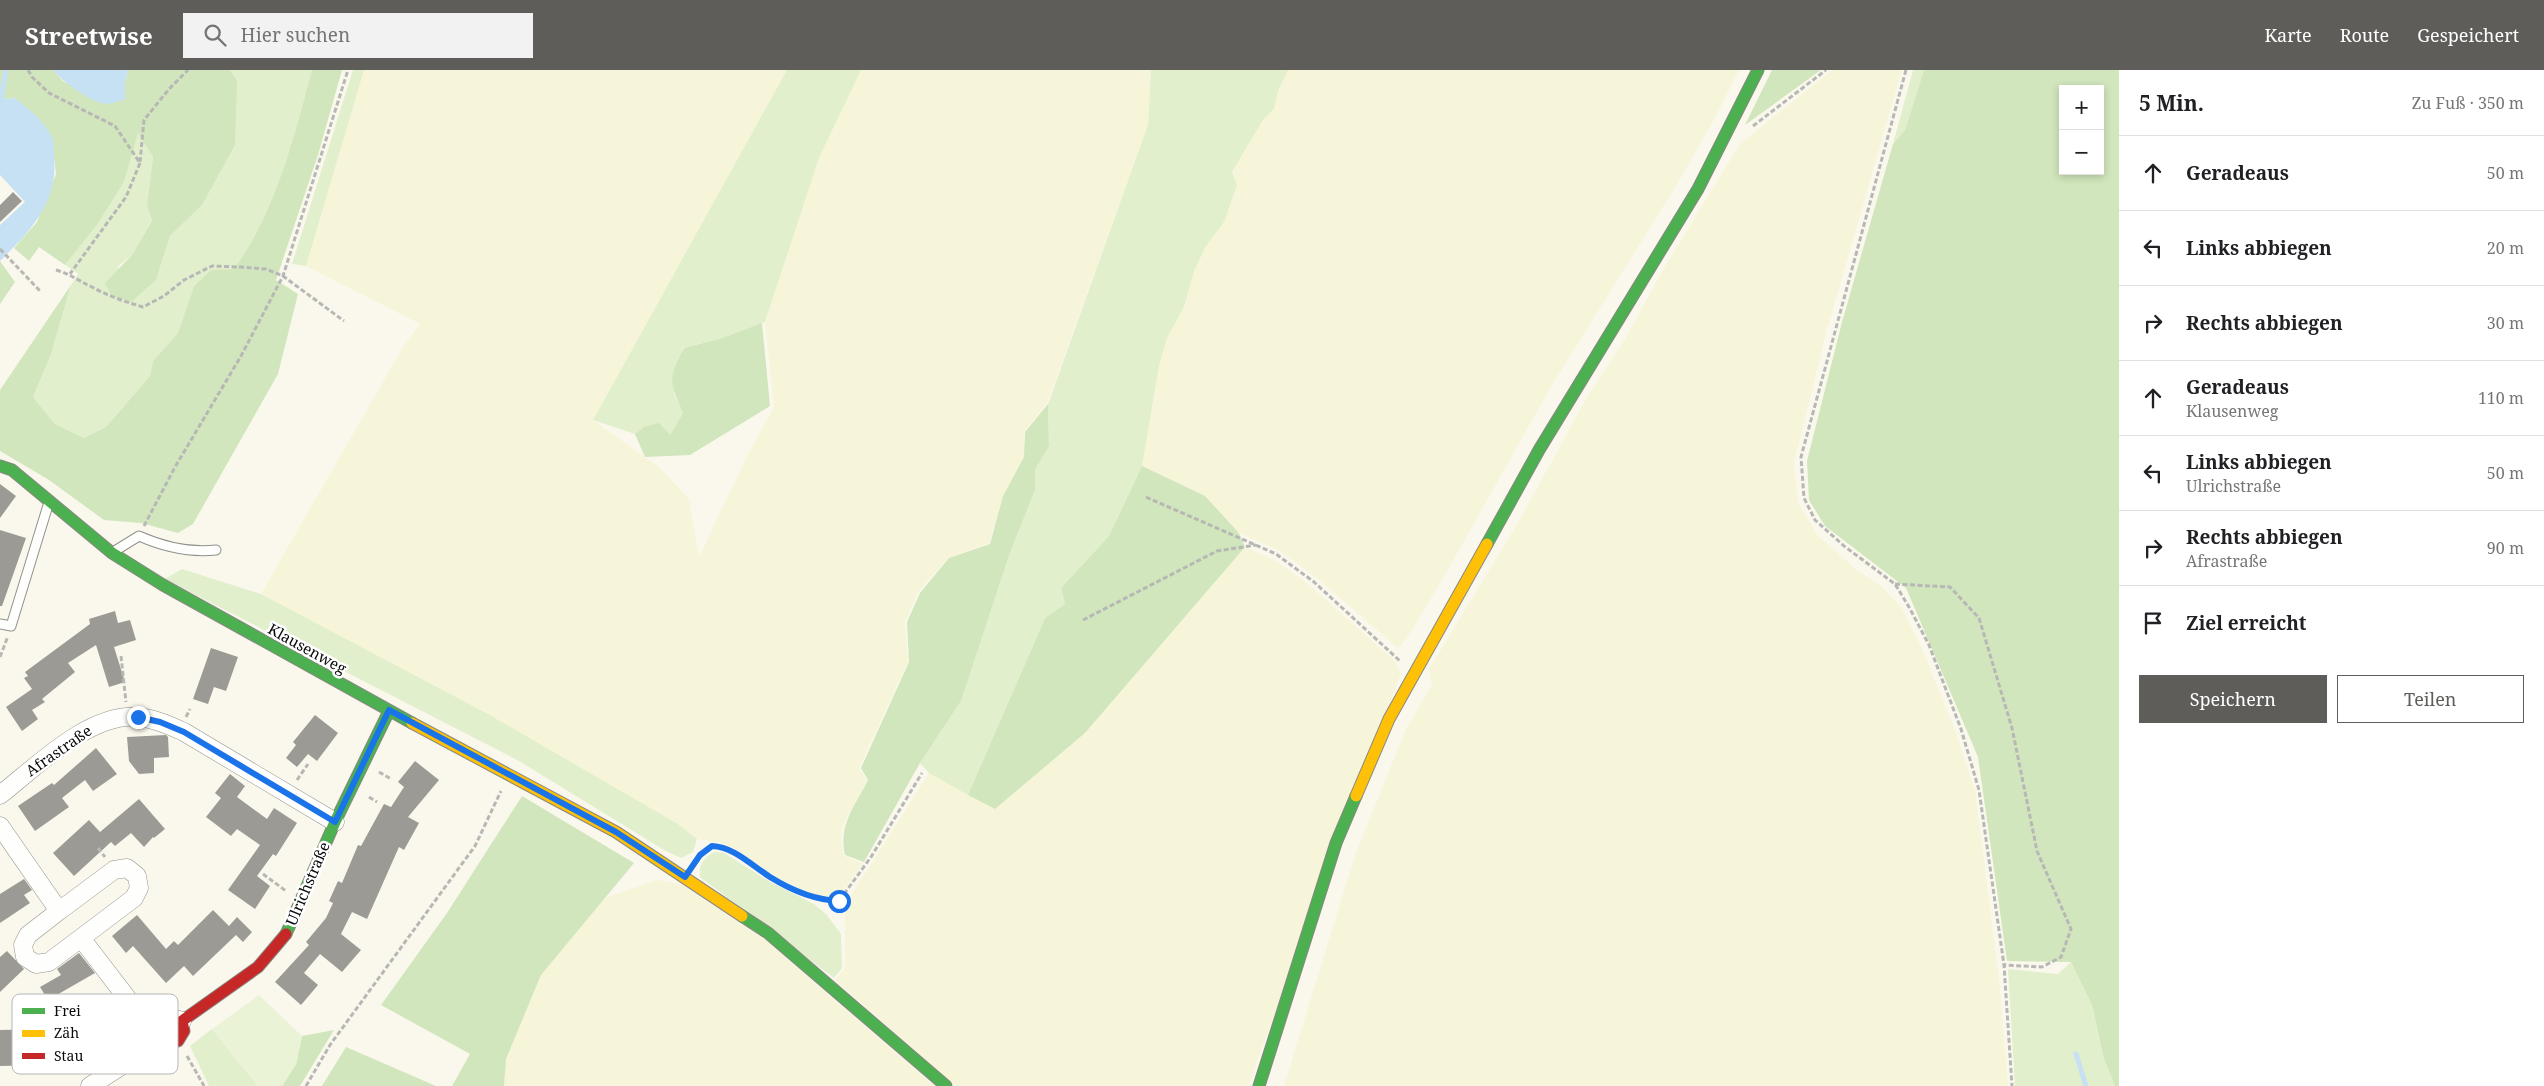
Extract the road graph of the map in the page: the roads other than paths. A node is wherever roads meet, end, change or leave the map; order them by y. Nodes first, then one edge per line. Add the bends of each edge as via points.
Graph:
1 (1758, 70) edge
2 (0, 466) edge
3 (50, 499) junction
4 (216, 550) dead end
5 (112, 552) junction
6 (0, 624) edge
7 (389, 710) junction
8 (0, 795) edge
9 (0, 803) edge
10 (0, 811) edge
11 (335, 822) junction
12 (0, 826) edge
13 (59, 911) junction
14 (81, 938) junction
15 (123, 994) edge
16 (178, 1020) edge
17 (182, 1021) junction
18 (178, 1041) edge
19 (109, 1074) edge
20 (90, 1086) edge
21 (946, 1086) edge
22 (1259, 1086) edge

1 - 22 street via 1698,189 1539,450 1389,719 1336,843
2 - 3 street, Klausenweg via 12,470
3 - 5 street, Klausenweg
3 - 6 lane via 11,626
4 - 5 lane via 196,552 162,546 139,536
5 - 7 street, Klausenweg via 216,616
7 - 11 street, Ulrichstraße
7 - 21 street, Klausenweg via 616,832 768,933
8 - 11 street, Afrastraße via 88,728 115,718 138,717 184,732
9 - 10 street
11 - 17 street, Ulrichstraße via 290,928 277,947 258,967
12 - 13 street
13 - 14 street via 28,935 23,945 25,957 36,964 49,962
13 - 14 street via 114,870 127,868 137,876 139,888 134,898
14 - 15 street
16 - 17 street
17 - 18 street via 184,1031
19 - 20 street

